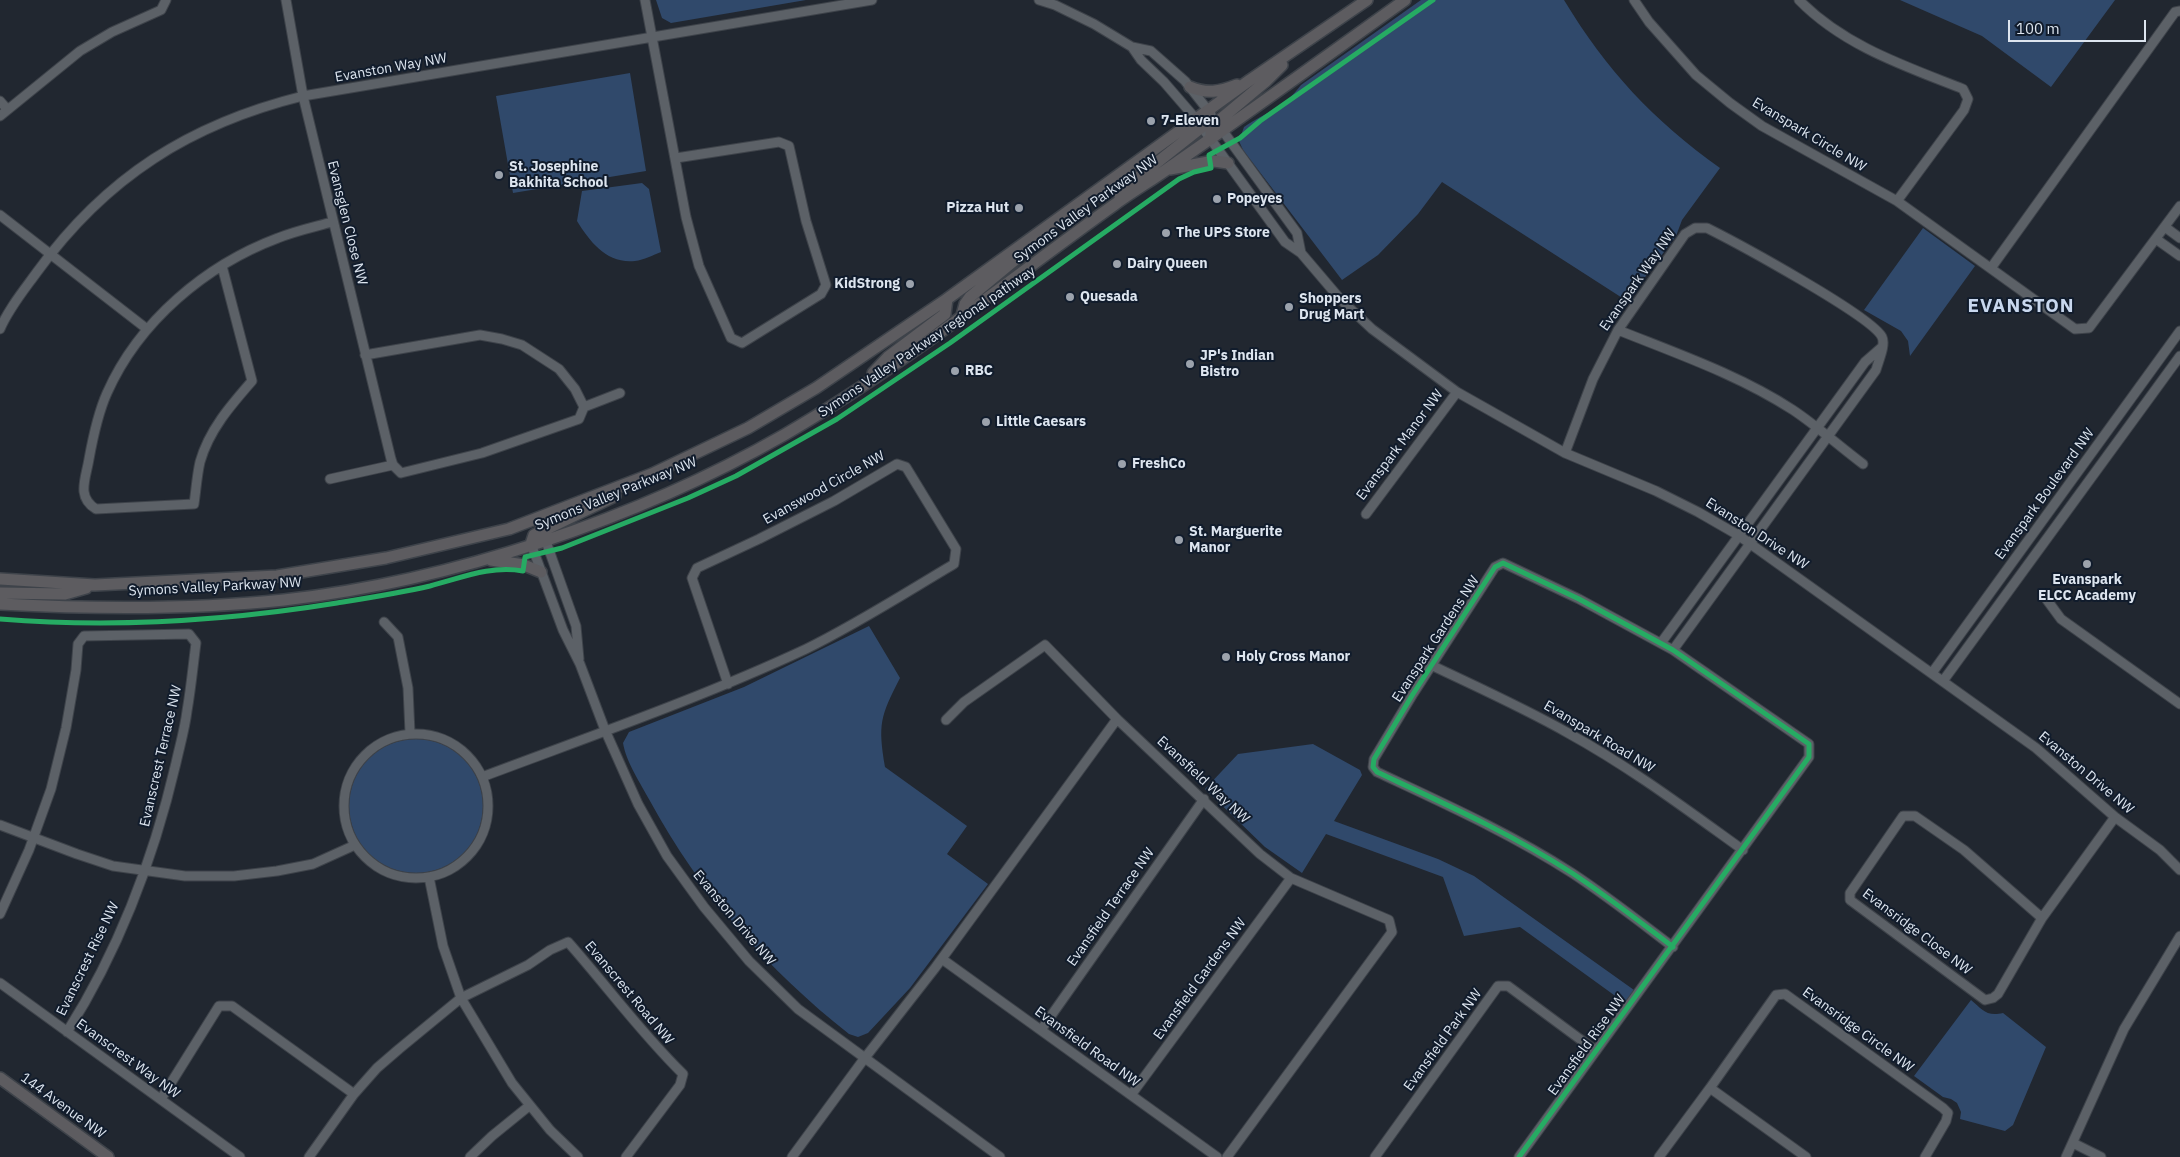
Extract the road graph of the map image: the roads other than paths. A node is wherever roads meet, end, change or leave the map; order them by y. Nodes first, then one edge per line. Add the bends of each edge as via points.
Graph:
1 (166, 0) edge
2 (286, 0) edge
3 (645, 0) edge
4 (872, 0) edge
5 (1038, 0) edge
6 (1367, 0) edge
7 (1405, 0) edge
8 (1634, 0) edge
9 (1799, 0) edge
10 (2180, 10) edge
11 (653, 37) junction
12 (1132, 47) junction
13 (1293, 52) junction
14 (1250, 80) junction
15 (1190, 87) junction
16 (303, 96) junction
17 (0, 101) edge
18 (1209, 110) junction
19 (4, 112) edge
20 (1199, 123) junction
21 (1220, 127) junction
22 (1210, 139) junction
23 (676, 158) junction
24 (1228, 163) junction
25 (1166, 170) junction
26 (1897, 201) junction
27 (1118, 202) junction
28 (2180, 206) edge
29 (1070, 209) junction
30 (0, 215) edge
31 (332, 222) junction
32 (2165, 227) junction
33 (2180, 238) edge
34 (2156, 239) junction
35 (1301, 253) junction
36 (50, 254) junction
37 (2180, 256) edge
38 (222, 266) junction
39 (1991, 268) junction
40 (947, 299) junction
41 (961, 319) junction
42 (0, 329) edge
43 (147, 330) junction
44 (1618, 330) junction
45 (2180, 332) edge
46 (1881, 348) junction
47 (366, 356) junction
48 (2180, 356) edge
49 (859, 388) junction
50 (1457, 392) junction
51 (620, 393) dead end
52 (584, 407) junction
53 (1817, 428) junction
54 (1827, 438) junction
55 (1565, 453) junction
56 (1863, 464) dead end
57 (393, 465) junction
58 (330, 479) dead end
59 (1366, 514) dead end
60 (542, 530) junction
61 (1738, 535) junction
62 (531, 544) junction
63 (1751, 544) junction
64 (486, 559) junction
65 (0, 572) edge
66 (541, 572) junction
67 (0, 579) edge
68 (22, 581) junction
69 (95, 586) junction
70 (0, 593) edge
71 (2047, 600) dead end
72 (0, 604) edge
73 (384, 622) dead end
74 (1660, 643) junction
75 (1673, 650) junction
76 (580, 664) junction
77 (1431, 666) junction
78 (1932, 673) junction
79 (1943, 681) junction
80 (728, 684) junction
81 (2180, 704) edge
82 (1117, 719) junction
83 (946, 720) dead end
84 (605, 730) junction
85 (410, 733) junction
86 (482, 777) junction
87 (1204, 799) junction
88 (2115, 817) junction
89 (0, 825) edge
90 (33, 838) junction
91 (355, 846) junction
92 (1743, 850) junction
93 (2160, 850) junction
94 (2180, 860) edge
95 (145, 870) junction
96 (2180, 870) edge
97 (428, 877) junction
98 (1291, 878) junction
99 (0, 914) edge
100 (2042, 918) junction
101 (2180, 936) edge
102 (2178, 944) edge
103 (1673, 947) junction
104 (942, 959) junction
105 (0, 983) edge
106 (461, 998) junction
107 (1041, 1030) junction
108 (67, 1032) junction
109 (1596, 1051) junction
110 (864, 1059) junction
111 (0, 1078) edge
112 (1710, 1088) junction
113 (354, 1094) junction
114 (1132, 1095) junction
115 (161, 1099) junction
116 (529, 1106) junction
117 (2073, 1144) junction
118 (108, 1157) edge
119 (240, 1157) edge
120 (309, 1157) edge
121 (470, 1157) edge
122 (578, 1157) edge
123 (626, 1157) edge
124 (792, 1157) edge
125 (1000, 1157) edge
126 (1217, 1157) edge
127 (1227, 1157) edge
128 (1375, 1157) edge
129 (1519, 1157) edge
130 (1659, 1157) edge
131 (1806, 1157) edge
132 (1925, 1157) edge
133 (2066, 1157) edge
134 (2101, 1157) edge

1 - 19 street via 161,10 112,32 80,51
2 - 16 street, Evansglen Close NW
3 - 11 street
4 - 11 street, Evanston Way NW
5 - 12 street via 1094,24
6 - 13 main road
7 - 21 main road
8 - 26 street, Evanspark Circle NW via 1696,75 1730,103 1762,126
9 - 26 street via 1838,33 1963,89 1968,98 1964,110
10 - 39 street via 2175,12
11 - 16 street, Evanston Way NW
11 - 23 street
12 - 15 street via 1151,51
12 - 20 street
13 - 14 main road
13 - 21 main road
14 - 15 main road via 1210,92
14 - 18 main road
15 - 18 street
16 - 31 street, Evansglen Close NW
16 - 36 street, Evanston Way NW via 261,107 188,137 110,191 86,212
17 - 19 street
18 - 20 main road via 1206,122
18 - 21 street, Evanston Drive NW
20 - 22 street, Evanston Drive NW
20 - 27 main road via 1121,191
20 - 29 main road, Symons Valley Parkway NW
21 - 22 main road via 1211,131
21 - 35 street, Evanston Drive NW via 1297,233
22 - 24 street, Evanston Drive NW
22 - 25 main road, Symons Valley Parkway NW
23 - 23 street via 686,217 699,266 731,338 742,342 821,294 826,285 806,221 789,146 779,142
24 - 25 main road via 1214,161
24 - 35 street, Evanston Drive NW via 1285,242
25 - 27 main road, Symons Valley Parkway NW
26 - 39 street, Evanspark Circle NW
27 - 41 main road, Symons Valley Parkway NW
28 - 32 street, Evanspark Circle NW
29 - 40 main road, Symons Valley Parkway NW
29 - 41 main road via 1048,233 970,297
30 - 36 street
31 - 38 street via 278,237
31 - 47 street, Evansglen Close NW
32 - 33 street
32 - 34 street, Evanspark Circle NW
34 - 37 street
34 - 39 street, Evanspark Circle NW via 2089,328 2076,329
35 - 50 street, Evanston Drive NW via 1367,325
36 - 42 street, Evanston Way NW
36 - 43 street
38 - 43 street via 188,288
38 - 43 street via 252,381 228,408 214,432 200,462 194,504 96,509 83,495 92,441 107,393
40 - 49 main road via 945,314 888,356
40 - 60 main road, Symons Valley Parkway NW via 816,388 748,428 649,481
41 - 49 main road, Symons Valley Parkway NW
44 - 46 street, Evanspark Way NW via 1685,234 1701,227 1773,264 1871,325 1882,337
44 - 53 street via 1731,376
44 - 55 street, Evanspark Way NW via 1593,379
45 - 78 street, Evanspark Boulevard NW
46 - 53 street via 1865,362
46 - 54 street via 1876,370
47 - 52 street via 480,335 502,339 522,345 559,369
47 - 57 street, Evansglen Close NW
48 - 79 street, Evanspark Boulevard NW
49 - 60 main road, Symons Valley Parkway NW via 722,468 659,496
50 - 55 street, Evanston Drive NW
50 - 59 street, Evanspark Manor NW
51 - 52 street
52 - 57 street via 579,419 482,454 402,473
53 - 54 street
53 - 61 street
54 - 56 street
54 - 63 street
55 - 61 street, Evanston Drive NW via 1656,491
57 - 58 street
60 - 62 main road, Symons Valley Parkway NW
60 - 69 main road, Symons Valley Parkway NW via 509,529 386,558 277,576
60 - 76 street, Evanston Drive NW via 576,626
61 - 63 street, Evanston Drive NW
61 - 74 street
62 - 64 main road, Symons Valley Parkway NW
62 - 66 street, Evanston Drive NW
63 - 75 street
63 - 78 street, Evanston Drive NW
64 - 66 main road via 524,565
64 - 72 main road, Symons Valley Parkway NW via 383,584 284,600 109,608
65 - 68 main road
66 - 76 street, Evanston Drive NW
67 - 68 main road, Symons Valley Parkway NW
68 - 69 main road, Symons Valley Parkway NW
69 - 70 main road via 65,594
71 - 81 street via 2061,619
73 - 85 street via 398,637 408,688
74 - 75 street, Evanspark Gardens NW
74 - 77 street, Evanspark Gardens NW via 1503,563 1495,568
75 - 92 street, Evanspark Gardens NW via 1809,744 1809,757
76 - 84 street, Evanston Drive NW
77 - 92 street, Evanspark Road NW via 1570,733 1642,778
77 - 103 street, Evanspark Gardens NW via 1374,759 1376,772 1525,845 1572,874
78 - 79 street, Evanston Drive NW
79 - 88 street, Evanston Drive NW via 2036,748
80 - 80 street, Evanswood Circle NW via 808,648 954,564 956,550 906,467 897,464 834,501 697,568 692,578
80 - 84 street, Evanswood Circle NW
82 - 83 street, Evansfield Way NW via 1045,645 964,702
82 - 87 street, Evansfield Way NW
82 - 104 street
84 - 86 street, Evanswood Circle NW
84 - 110 street, Evanston Drive NW via 638,804 668,856 704,907 749,961 798,1009
85 - 86 street via 432,735 453,744 470,758
85 - 91 street via 386,740 365,754 350,774 344,798 345,823
86 - 97 street via 488,814 483,832 462,862
87 - 98 street, Evansfield Way NW via 1260,854
87 - 107 street, Evansfield Terrace NW
88 - 93 street, Evanston Drive NW
88 - 100 street, Evansridge Close NW
89 - 90 street
90 - 95 street via 113,866
90 - 95 street, Evanscrest Terrace NW via 66,728 78,644 84,636 189,634 196,643 187,712 166,804
90 - 99 street
91 - 95 street via 313,864 234,876 185,876
91 - 97 street via 369,861 387,872 408,878
92 - 103 street, Evanspark Gardens NW
93 - 94 street, Evanston Drive NW
93 - 96 street, Evanston Drive NW
95 - 108 street, Evanscrest Rise NW via 119,934
97 - 106 street via 443,946
98 - 114 street, Evansfield Gardens NW
98 - 127 street, Evansfield Way NW via 1389,920 1392,932
100 - 100 street, Evansridge Close NW via 1998,994 1985,1000 1850,900 1850,893 1903,816 1915,816 1964,850
101 - 102 street
102 - 117 street via 2124,1029
103 - 109 street, Evansfield Rise NW
104 - 107 street, Evansfield Road NW
104 - 110 street
105 - 108 street, Evanscrest Way NW
106 - 113 street via 378,1068
106 - 116 street
106 - 123 street, Evanscrest Road NW via 568,942 623,1010 683,1074 677,1090
107 - 114 street, Evansfield Road NW
108 - 115 street, Evanscrest Way NW
109 - 128 street, Evansfield Park NW via 1508,986 1498,986
109 - 129 street, Evansfield Rise NW
110 - 124 street
110 - 125 street, Evanston Drive NW
111 - 118 main road, 144 Avenue NW
112 - 130 street
112 - 131 street
112 - 132 street, Evansridge Circle NW via 1776,995 1785,994 1948,1113
113 - 115 street via 232,1006 218,1006
113 - 120 street
114 - 126 street, Evansfield Road NW
115 - 119 street, Evanscrest Way NW
116 - 121 street
116 - 122 street
117 - 133 street
117 - 134 street

